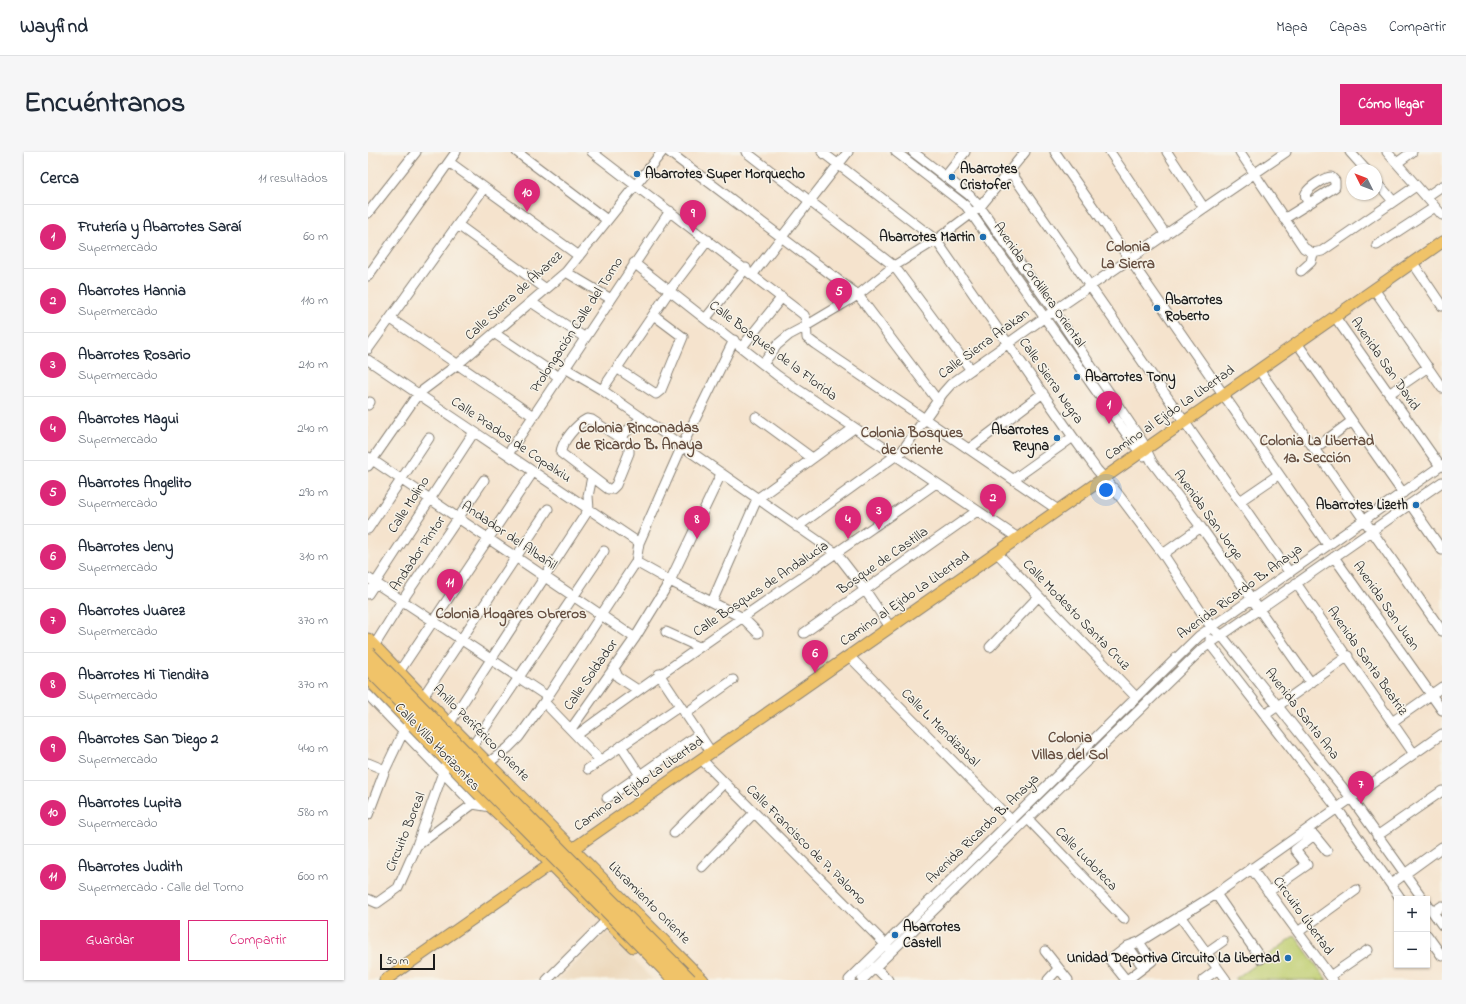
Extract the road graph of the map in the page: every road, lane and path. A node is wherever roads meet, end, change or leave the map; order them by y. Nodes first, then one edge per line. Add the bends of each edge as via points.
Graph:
1 (416, 152) edge
2 (456, 152) edge
3 (517, 152) edge
4 (592, 152) edge
5 (662, 152) edge
6 (669, 152) edge
7 (746, 152) edge
8 (822, 152) edge
9 (848, 152) edge
10 (896, 152) edge
11 (912, 152) edge
12 (965, 152) edge
13 (1025, 152) edge
14 (1055, 152) edge
15 (1110, 152) edge
16 (1167, 152) edge
17 (1240, 152) edge
18 (1286, 152) edge
19 (1350, 152) edge
20 (1387, 152) edge
21 (1412, 152) edge
22 (449, 162) junction
23 (1397, 163) junction
24 (1361, 164) edge
25 (838, 165) junction
26 (1010, 171) junction
27 (1254, 174) junction
28 (945, 177) junction
29 (636, 185) junction
30 (1416, 186) junction
31 (1442, 186) edge
32 (484, 188) junction
33 (1382, 188) edge
34 (1426, 197) junction
35 (810, 201) junction
36 (1393, 201) junction
37 (1308, 203) dead end
38 (1435, 206) junction
39 (980, 207) junction
40 (1204, 208) junction
41 (670, 211) junction
42 (368, 213) edge
43 (972, 214) junction
44 (1442, 215) edge
45 (1284, 219) junction
46 (607, 220) junction
47 (458, 225) junction
48 (1166, 235) junction
49 (783, 238) junction
50 (708, 240) junction
51 (936, 240) junction
52 (1442, 242) edge
53 (1377, 246) dead end
54 (1313, 253) junction
55 (578, 256) junction
56 (1129, 261) junction
57 (634, 263) junction
58 (1413, 263) junction
59 (894, 266) junction
60 (750, 271) junction
61 (1301, 271) dead end
62 (566, 272) junction
63 (368, 276) edge
64 (1090, 287) junction
65 (546, 289) junction
66 (670, 290) junction
67 (1374, 290) junction
68 (858, 295) junction
69 (782, 296) junction
70 (611, 299) junction
71 (531, 302) junction
72 (1442, 306) edge
73 (1054, 311) junction
74 (655, 316) junction
75 (1045, 317) junction
76 (1335, 317) junction
77 (706, 318) junction
78 (391, 319) junction
79 (806, 326) junction
80 (494, 333) junction
81 (584, 337) junction
82 (734, 340) junction
83 (1297, 343) junction
84 (1008, 344) junction
85 (742, 347) junction
86 (368, 349) edge
87 (368, 360) edge
88 (458, 364) junction
89 (763, 364) junction
90 (1428, 367) junction
91 (565, 368) junction
92 (618, 369) junction
93 (971, 370) junction
94 (1259, 370) junction
95 (559, 377) junction
96 (1442, 388) edge
97 (602, 390) junction
98 (1043, 393) junction
99 (418, 394) junction
100 (1389, 394) junction
101 (1223, 395) junction
102 (938, 401) junction
103 (533, 416) junction
104 (756, 417) dead end
105 (642, 418) junction
106 (926, 419) junction
107 (1352, 421) junction
108 (1184, 422) junction
109 (854, 428) junction
110 (474, 432) junction
111 (1073, 437) junction
112 (429, 438) dead end
113 (619, 438) junction
114 (682, 446) junction
115 (969, 449) junction
116 (1314, 449) junction
117 (1143, 451) junction
118 (508, 454) junction
119 (896, 456) junction
120 (812, 458) junction
121 (369, 461) edge
122 (1441, 466) edge
123 (533, 472) junction
124 (721, 474) junction
125 (1278, 475) junction
126 (592, 477) junction
127 (1104, 478) junction
128 (1014, 479) junction
129 (402, 480) junction
130 (484, 480) dead end
131 (1442, 482) edge
132 (936, 483) junction
133 (1403, 493) junction
134 (430, 499) junction
135 (757, 499) junction
136 (1240, 500) junction
137 (1410, 504) junction
138 (548, 509) dead end
139 (589, 509) junction
140 (1058, 510) junction
141 (977, 511) junction
142 (459, 519) junction
143 (1364, 520) junction
144 (797, 527) junction
145 (1201, 527) junction
146 (368, 529) edge
147 (1372, 531) junction
148 (488, 538) junction
149 (1018, 538) junction
150 (639, 543) junction
151 (1328, 545) junction
152 (1442, 550) edge
153 (604, 551) dead end
154 (996, 553) junction
155 (837, 554) junction
156 (1163, 554) junction
157 (1334, 557) junction
158 (516, 558) junction
159 (636, 562) junction
160 (1289, 572) junction
161 (545, 577) junction
162 (372, 581) edge
163 (670, 581) junction
164 (1296, 583) junction
165 (865, 590) junction
166 (368, 594) edge
167 (573, 596) junction
168 (1038, 597) junction
169 (1252, 598) junction
170 (402, 600) junction
171 (712, 602) junction
172 (1260, 609) junction
173 (601, 615) junction
174 (743, 618) junction
175 (432, 621) junction
176 (890, 627) junction
177 (1211, 627) junction
178 (1442, 631) edge
179 (666, 632) dead end
180 (758, 633) dead end
181 (804, 633) dead end
182 (1222, 636) junction
183 (461, 638) junction
184 (635, 638) junction
185 (1210, 644) junction
186 (370, 646) edge
187 (699, 647) junction
188 (990, 647) dead end
189 (849, 656) junction
190 (1348, 656) junction
191 (491, 660) junction
192 (368, 668) edge
193 (614, 668) junction
194 (399, 672) junction
195 (659, 674) junction
196 (517, 678) junction
197 (368, 679) edge
198 (733, 680) dead end
199 (1311, 683) junction
200 (1442, 687) edge
201 (638, 690) junction
202 (1431, 694) junction
203 (368, 695) edge
204 (423, 697) junction
205 (1136, 697) junction
206 (546, 700) junction
207 (1278, 706) junction
208 (683, 710) junction
209 (1442, 710) edge
210 (1265, 715) junction
211 (1392, 722) junction
212 (410, 723) junction
213 (449, 724) junction
214 (402, 732) junction
215 (574, 732) junction
216 (699, 734) junction
217 (1442, 734) edge
218 (621, 746) junction
219 (472, 747) junction
220 (711, 752) junction
221 (1414, 754) junction
222 (701, 759) junction
223 (600, 760) junction
224 (448, 761) junction
225 (368, 763) edge
226 (488, 763) junction
227 (588, 769) dead end
228 (385, 770) junction
229 (443, 774) junction
230 (640, 775) junction
231 (724, 783) junction
232 (1442, 791) edge
233 (607, 798) dead end
234 (1351, 798) junction
235 (473, 804) junction
236 (491, 808) junction
237 (1337, 808) junction
238 (754, 813) junction
239 (368, 815) edge
240 (1028, 819) junction
241 (1012, 821) junction
242 (556, 832) junction
243 (674, 833) dead end
244 (1377, 836) junction
245 (417, 846) junction
246 (1442, 848) edge
247 (537, 850) junction
248 (1327, 852) dead end
249 (560, 857) junction
250 (702, 866) dead end
251 (1251, 868) junction
252 (1405, 874) junction
253 (1391, 884) junction
254 (949, 889) junction
255 (1356, 890) dead end
256 (1268, 892) junction
257 (1216, 894) junction
258 (1399, 896) edge
259 (1422, 896) edge
260 (372, 901) edge
261 (625, 901) junction
262 (1442, 906) edge
263 (1430, 908) edge
264 (1433, 912) junction
265 (1180, 916) junction
266 (1124, 919) dead end
267 (607, 921) junction
268 (1442, 925) edge
269 (650, 926) junction
270 (1298, 932) junction
271 (1430, 939) edge
272 (628, 941) junction
273 (1223, 941) dead end
274 (1138, 942) junction
275 (1128, 946) junction
276 (888, 948) junction
277 (1368, 950) dead end
278 (1045, 951) dead end
279 (1206, 953) junction
280 (1442, 956) edge
281 (1261, 959) dead end
282 (875, 967) junction
283 (1143, 967) junction
284 (1058, 969) junction
285 (1218, 969) junction
286 (1332, 978) edge
287 (385, 980) edge
288 (547, 980) edge
289 (666, 980) edge
290 (675, 980) edge
291 (690, 980) edge
292 (703, 980) edge
293 (849, 980) edge
294 (862, 980) edge
295 (888, 980) edge
296 (1048, 980) edge
297 (1068, 980) edge
298 (1127, 980) edge
299 (1204, 980) edge
300 (1226, 980) edge

1 - 42 street
2 - 22 street
3 - 46 street
4 - 29 street
5 - 29 street, Calle Sierra de Álvarez
6 - 49 street
7 - 35 street
8 - 25 street
9 - 25 street
10 - 43 street, Avenida Cordillera Oriental via 961,201
11 - 28 street, Avenida Cordillera Oriental
12 - 28 street
13 - 26 street
14 - 56 street
15 - 48 street
16 - 40 street
17 - 27 street
18 - 27 street, Calle Sierra Arakan
19 - 24 street
20 - 23 street
21 - 23 street
22 - 32 street
22 - 63 street
23 - 30 street
25 - 35 street
25 - 51 street, Calle Sierra Negra
26 - 39 street
26 - 64 street
27 - 40 street, Calle Sierra Arakan
27 - 45 street
28 - 39 street, Avenida Cordillera Oriental
29 - 41 street
29 - 46 street, Calle Sierra de Álvarez
30 - 34 street
30 - 36 street
31 - 34 street
32 - 47 street
32 - 55 street
33 - 36 street
34 - 38 street
35 - 49 street
35 - 59 street
36 - 54 street via 1322,251
37 - 45 street
38 - 44 street
38 - 53 street
39 - 43 street
39 - 73 street, Avenida Cordillera Oriental
40 - 48 street, Calle Sierra Arakan
41 - 50 street
41 - 57 street, Prolongación Calle del Torno
43 - 51 street
43 - 75 street, Avenida Cordillera Oriental
45 - 54 street via 1304,248
46 - 55 street, Calle Sierra de Álvarez
47 - 65 street
47 - 78 street
48 - 56 street, Calle Sierra Arakan
49 - 60 street
49 - 68 street
50 - 60 street
50 - 66 street
51 - 59 street
51 - 84 street, Calle Sierra Negra
52 - 58 main road, Camino al Ejido La Libertad
54 - 61 street via 1311,262
55 - 62 street, Calle Sierra de Álvarez
56 - 64 street, Calle Sierra Arakan
56 - 101 street
57 - 66 street, Calle Bosques de la Florida
57 - 70 street, Prolongación Calle del Torno
58 - 67 main road, Camino al Ejido La Libertad
58 - 72 street
59 - 68 street
59 - 93 street
60 - 69 street
60 - 77 street
62 - 65 street, Calle Sierra de Álvarez
62 - 70 street
64 - 73 street, Calle Sierra Arakan
64 - 108 street
65 - 71 street, Calle Sierra de Álvarez
66 - 74 street
66 - 77 street, Calle Bosques de la Florida
67 - 76 main road, Camino al Ejido La Libertad
67 - 90 street
68 - 79 street
68 - 102 street
69 - 79 street via 804,315
69 - 85 street
70 - 81 street, Prolongación Calle del Torno
71 - 80 street, Calle Sierra de Álvarez
71 - 81 street
73 - 75 street, Calle Sierra Arakan
73 - 117 street, Avenida Cordillera Oriental
74 - 92 street
74 - 92 street via 683,337 661,390 656,394
75 - 84 street, Calle Sierra Arakan
75 - 117 street, Avenida Cordillera Oriental
76 - 83 main road, Camino al Ejido La Libertad
76 - 100 street, Avenida San David
77 - 82 street, Calle Bosques de la Florida
78 - 86 street
78 - 88 street
79 - 89 street via 783,339
79 - 106 street via 807,338
80 - 88 street, Calle Sierra de Álvarez
80 - 95 street
81 - 91 street, Prolongación Calle del Torno
82 - 85 street, Calle Bosques de la Florida
82 - 114 street
83 - 94 main road, Camino al Ejido La Libertad
83 - 107 street
84 - 93 street, Calle Sierra Arakan
84 - 98 street, Calle Sierra Negra
85 - 89 street, Calle Bosques de la Florida
87 - 99 street, Calle Prados de Copalxiu
88 - 99 street, Calle Sierra de Álvarez
88 - 103 street
89 - 109 street, Calle Bosques de la Florida
90 - 96 street
90 - 100 street
91 - 95 street, Prolongación Calle del Torno
91 - 97 street
92 - 97 street
93 - 102 street, Calle Sierra Arakan via 951,384
94 - 101 main road, Camino al Ejido La Libertad
94 - 116 street
95 - 103 street, Prolongación Calle del Torno
97 - 105 street
98 - 111 street, Calle Sierra Negra
98 - 115 street
99 - 110 street, Calle Prados de Copalxiu
99 - 121 street, Calle Sierra de Álvarez
100 - 122 street, Avenida San David
101 - 108 main road, Camino al Ejido La Libertad
101 - 125 street
102 - 106 street, Calle Sierra Arakan
103 - 118 street, Prolongación Calle del Torno
104 - 120 street
105 - 113 street
105 - 114 street
106 - 115 street
106 - 119 street, Calle Sierra Arakan
107 - 116 street
107 - 133 street
108 - 117 main road, Camino al Ejido La Libertad
108 - 136 street
109 - 119 street, Calle Bosques de la Florida
109 - 120 street
110 - 118 street, Calle Prados de Copalxiu
110 - 134 street, Calle Molino
111 - 127 street, Calle Sierra Negra
111 - 128 street
112 - 129 street
113 - 126 street via 629,444 630,449 616,485 608,489
113 - 126 street via 587,419 581,422 561,447 564,457
114 - 124 street
114 - 150 street
115 - 128 street
116 - 143 street
117 - 127 main road, Camino al Ejido La Libertad
117 - 145 street, Avenida San Jorge
118 - 123 street, Calle Prados de Copalxiu
119 - 132 street, Calle Bosques de la Florida
119 - 144 street, Calle Sierra Arakan
120 - 135 street
121 - 129 street, Andador del Albañil
122 - 133 street, Avenida Ricardo B. Anaya
123 - 139 street, Calle Prados de Copalxiu
123 - 148 street
124 - 135 street
124 - 163 street, Calle Soldador
125 - 136 street
125 - 151 street
126 - 139 street via 588,496
127 - 140 main road, Camino al Ejido La Libertad
127 - 156 street, Avenida Santa Ana via 1116,490
128 - 140 street
129 - 134 street, Andador del Albañil
129 - 146 street
130 - 142 street, Andador Pintor
131 - 137 street, Avenida Ricardo B. Anaya
132 - 141 street, Calle Bosques de la Florida
132 - 155 street, Calle Bosques de Andalucía
133 - 143 street, Avenida Ricardo B. Anaya
134 - 142 street, Andador del Albañil
134 - 162 street, Calle Molino
135 - 144 street
135 - 171 street
136 - 160 street
137 - 147 street, Avenida Ricardo B. Anaya
137 - 152 street
138 - 158 street
139 - 150 street, Calle Prados de Copalxiu
139 - 161 street
140 - 149 main road, Camino al Ejido La Libertad
141 - 149 street, Calle Bosques de la Florida
141 - 165 street, Bosque de Castilla
142 - 148 street, Andador del Albañil
142 - 170 street, Andador Pintor
143 - 147 street
143 - 151 street, Avenida Ricardo B. Anaya
144 - 155 street
145 - 156 street
145 - 169 street, Avenida San Jorge
147 - 157 street, Avenida Ricardo B. Anaya
147 - 178 street
148 - 158 street, Andador del Albañil
148 - 175 street
149 - 154 main road, Camino al Ejido La Libertad
150 - 159 street
151 - 160 street, Avenida Ricardo B. Anaya
153 - 167 street
154 - 168 street, Calle Modesto Santa Cruz
154 - 176 main road, Camino al Ejido La Libertad
155 - 165 street
155 - 174 street, Calle Bosques de Andalucía
156 - 177 street, Avenida Santa Ana
157 - 164 street, Avenida Ricardo B. Anaya
157 - 202 street, Avenida San Juan
158 - 161 street, Andador del Albañil
158 - 183 street
159 - 163 street
159 - 173 street
160 - 169 street, Avenida Ricardo B. Anaya
161 - 167 street, Andador del Albañil
161 - 191 street
162 - 166 street, Calle Molino
162 - 170 street
163 - 171 street
163 - 184 street, Calle Soldador
164 - 172 street, Avenida Ricardo B. Anaya
164 - 190 street, Avenida Santa Beatriz
165 - 176 street
165 - 181 street, Bosque de Castilla
167 - 173 street, Andador del Albañil
167 - 196 street
168 - 188 street
168 - 205 street, Calle Modesto Santa Cruz
169 - 172 street, Avenida San Jorge
169 - 177 street, Avenida Ricardo B. Anaya
170 - 175 street
170 - 186 street, Andador Pintor
171 - 174 street
172 - 182 street, Avenida Ricardo B. Anaya
172 - 199 street, Avenida San Jorge
173 - 184 street, Andador del Albañil
173 - 206 street
174 - 180 street
174 - 187 street, Calle Bosques de Andalucía
175 - 183 street
175 - 194 street
176 - 189 main road, Camino al Ejido La Libertad
177 - 182 street, Avenida Santa Ana
177 - 185 street
177 - 205 street, Avenida Ricardo B. Anaya
179 - 187 street
182 - 185 street, Avenida Ricardo B. Anaya
182 - 207 street, Avenida Santa Ana
183 - 191 street
183 - 204 street
184 - 193 street, Calle Soldador
185 - 210 street
185 - 240 street, Avenida Ricardo B. Anaya
186 - 194 main road, Anillo Periférico Oriente
186 - 249 highway, Anillo Periférico Oriente, bridge
187 - 195 street, Calle Bosques de Andalucía
189 - 220 main road, Camino al Ejido La Libertad
189 - 241 street, Calle L. Mendizabal
190 - 199 street
190 - 211 street, Avenida Santa Beatriz
191 - 196 street
191 - 213 street
192 - 249 highway, bridge
193 - 201 street via 618,677
193 - 215 street, Calle Soldador
194 - 204 main road, Anillo Periférico Oriente
195 - 201 street, Calle Bosques de Andalucía
195 - 208 street
196 - 206 street
196 - 219 street
197 - 212 main road
198 - 208 street
199 - 207 street
200 - 202 street
201 - 215 street, Calle Bosques de Andalucía
202 - 209 street, Avenida San Juan
202 - 211 street
203 - 214 street, Calle Villa Horizontes
204 - 213 main road, Anillo Periférico Oriente
205 - 241 street, Avenida Ricardo B. Anaya
206 - 215 street
206 - 226 street via 514,742
207 - 210 street
207 - 234 street, Avenida Santa Ana
208 - 216 street
208 - 218 street
210 - 237 street
211 - 221 street, Avenida Santa Beatriz
212 - 214 street
212 - 224 main road
213 - 219 main road, Anillo Periférico Oriente
214 - 228 street
214 - 229 street, Calle Villa Horizontes
215 - 223 street
216 - 220 street
216 - 230 street
217 - 221 street
218 - 223 street
218 - 230 street
219 - 226 main road, Anillo Periférico Oriente
220 - 222 main road, Camino al Ejido La Libertad
221 - 234 street
222 - 231 street, Calle Francisco de P. Palomo
222 - 249 main road, Camino al Ejido La Libertad
223 - 227 street
224 - 229 street, Circuito Boreal
224 - 236 main road
225 - 228 street
226 - 242 main road, Anillo Periférico Oriente
228 - 239 street
229 - 235 street, Calle Villa Horizontes
229 - 245 street, Circuito Boreal
230 - 233 street
231 - 238 street, Calle Francisco de P. Palomo
231 - 243 street
232 - 244 street
234 - 237 street
234 - 244 street, Avenida Santa Ana
235 - 236 street, Calle Villa Horizontes
235 - 245 street
236 - 247 main road
237 - 251 street
237 - 253 street
238 - 250 street
238 - 276 street, Calle Francisco de P. Palomo
240 - 254 street, Avenida Ricardo B. Anaya
240 - 266 street, Calle Ludoteca
241 - 254 street, Avenida Ricardo B. Anaya
242 - 247 street via 551,846 542,851
242 - 249 main road, Anillo Periférico Oriente
244 - 252 street, Avenida Santa Ana
245 - 260 street, Circuito Boreal via 398,888
246 - 252 street
247 - 249 main road
248 - 256 street via 1314,835 1295,850 1307,865
249 - 261 main road, Libramiento Oriente
249 - 267 main road
249 - 287 main road, Camino al Ejido La Libertad
249 - 290 highway, bridge
249 - 291 highway, Libramiento Oriente, bridge
251 - 256 street, Circuito Libertad
251 - 257 street
252 - 253 street
252 - 259 street, Avenida Santa Ana
253 - 258 street
254 - 276 street, Avenida Ricardo B. Anaya
255 - 270 street
256 - 270 street, Circuito Libertad
257 - 265 street
257 - 281 street
261 - 267 street
261 - 269 main road, Libramiento Oriente
262 - 264 street
263 - 264 street
264 - 268 street
265 - 274 street
265 - 279 street
267 - 272 main road
267 - 288 street
269 - 272 street via 636,926 629,934
269 - 292 main road, Libramiento Oriente
270 - 286 street, Circuito Libertad
271 - 280 street
272 - 289 main road
273 - 279 street
274 - 275 street
274 - 283 street via 1152,961
275 - 283 street
275 - 298 street via 1110,960
276 - 282 street, Avenida Ricardo B. Anaya
276 - 293 street, Avenida Ricardo B. Anaya
277 - 286 street
278 - 284 street
279 - 285 street
282 - 294 street, Avenida Ricardo B. Anaya
282 - 295 street
283 - 298 street
284 - 296 street
284 - 297 street
285 - 299 street
285 - 300 street

